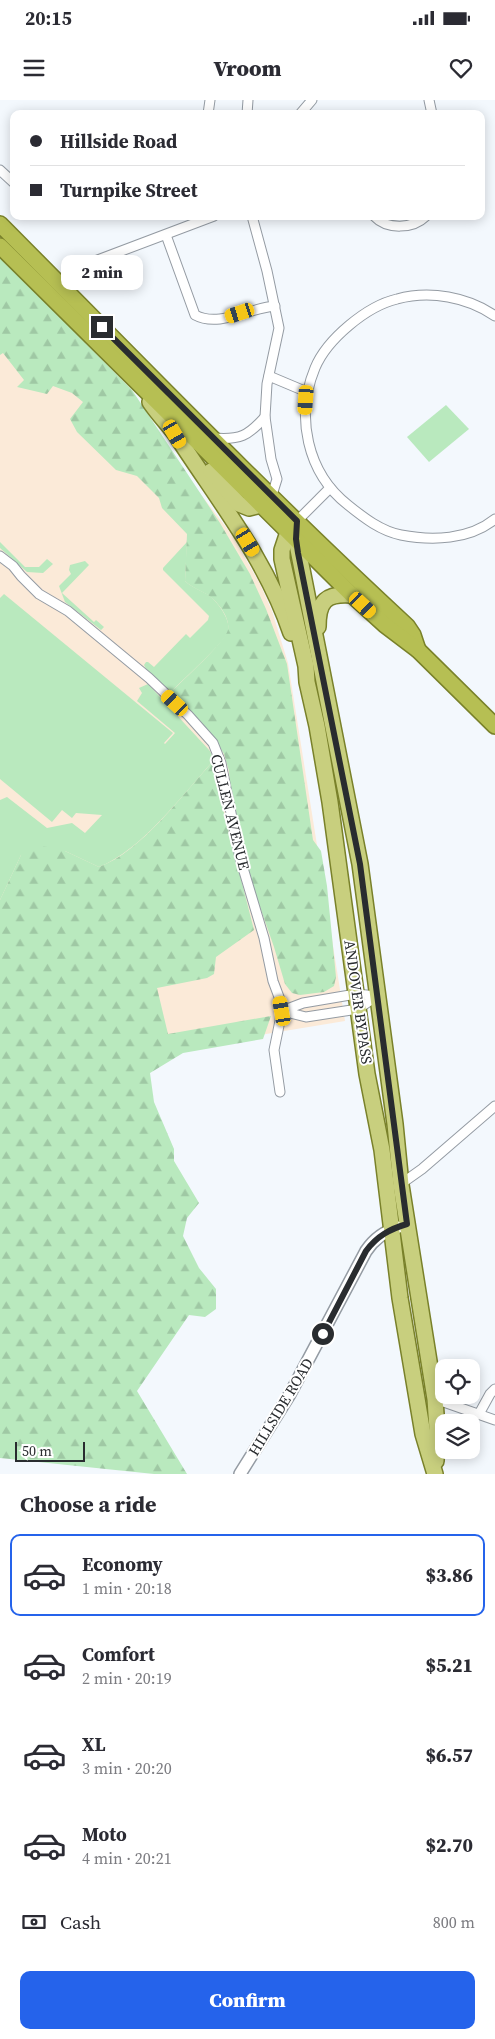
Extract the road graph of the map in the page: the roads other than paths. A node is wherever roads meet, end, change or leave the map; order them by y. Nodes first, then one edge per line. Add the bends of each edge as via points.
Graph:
1 (312, 100) edge
2 (303, 110) edge
3 (0, 170) edge
4 (10, 179) edge
5 (204, 220) edge
6 (253, 220) edge
7 (380, 220) edge
8 (421, 220) edge
9 (0, 224) edge
10 (166, 235) junction
11 (2, 250) edge
12 (95, 261) dead end
13 (275, 306) junction
14 (495, 316) edge
15 (269, 376) junction
16 (143, 387) junction
17 (307, 392) junction
18 (265, 417) junction
19 (175, 434) junction
20 (214, 438) junction
21 (330, 488) junction
22 (266, 500) junction
23 (495, 519) edge
24 (294, 531) junction
25 (0, 556) edge
26 (352, 595) junction
27 (418, 650) junction
28 (319, 654) junction
29 (307, 682) junction
30 (495, 726) edge
31 (356, 994) junction
32 (377, 996) junction
33 (358, 1009) junction
34 (282, 1011) junction
35 (280, 1092) dead end
36 (495, 1106) edge
37 (401, 1185) junction
38 (386, 1191) junction
39 (407, 1224) junction
40 (390, 1229) junction
41 (495, 1389) edge
42 (435, 1399) edge
43 (435, 1404) edge
44 (450, 1404) edge
45 (479, 1414) joint
46 (480, 1414) edge
47 (495, 1420) edge
48 (240, 1474) edge
49 (435, 1474) edge

1 - 2 street
3 - 4 street
5 - 10 street
6 - 13 street
7 - 8 street via 405,226 415,225
9 - 20 highway
10 - 12 street
10 - 13 street via 195,315 203,320 213,320
11 - 16 highway
13 - 15 street via 279,328
14 - 17 street via 483,308 442,296 397,299 371,311 341,333 315,367
15 - 17 street
15 - 18 street
16 - 19 main road
16 - 22 highway
17 - 21 street via 307,438 315,462
18 - 20 street via 245,436
18 - 22 street via 276,479
19 - 22 main road via 188,444 238,504 249,508
19 - 29 main road via 265,571
20 - 22 highway
21 - 23 street via 377,526 420,539 464,534 486,527
21 - 24 street
22 - 24 highway
24 - 26 highway
24 - 27 highway via 407,626
24 - 28 main road, ANDOVER BYPASS
24 - 29 main road, ANDOVER BYPASS via 282,550 282,559
25 - 34 street, CULLEN AVENUE via 39,594 68,612 149,678 213,743 221,763 240,858
26 - 27 highway
26 - 28 main road via 334,594 321,605 318,615
27 - 30 highway
28 - 32 main road, ANDOVER BYPASS via 359,854
29 - 31 main road, ANDOVER BYPASS via 325,766
31 - 32 street
31 - 33 main road, ANDOVER BYPASS
31 - 34 street via 303,1003
32 - 33 street
32 - 37 main road, ANDOVER BYPASS
33 - 34 street via 306,1017
33 - 38 main road, ANDOVER BYPASS
34 - 35 street via 274,1050
36 - 37 street
37 - 38 street
37 - 39 main road, ANDOVER BYPASS
38 - 40 main road, ANDOVER BYPASS
39 - 40 street, HILLSIDE ROAD
39 - 42 main road, ANDOVER BYPASS
40 - 48 street, HILLSIDE ROAD via 373,1241 366,1251 290,1394
40 - 49 main road, ANDOVER BYPASS via 423,1434
41 - 45 street
43 - 49 main road, ANDOVER BYPASS
44 - 45 street
46 - 47 street

